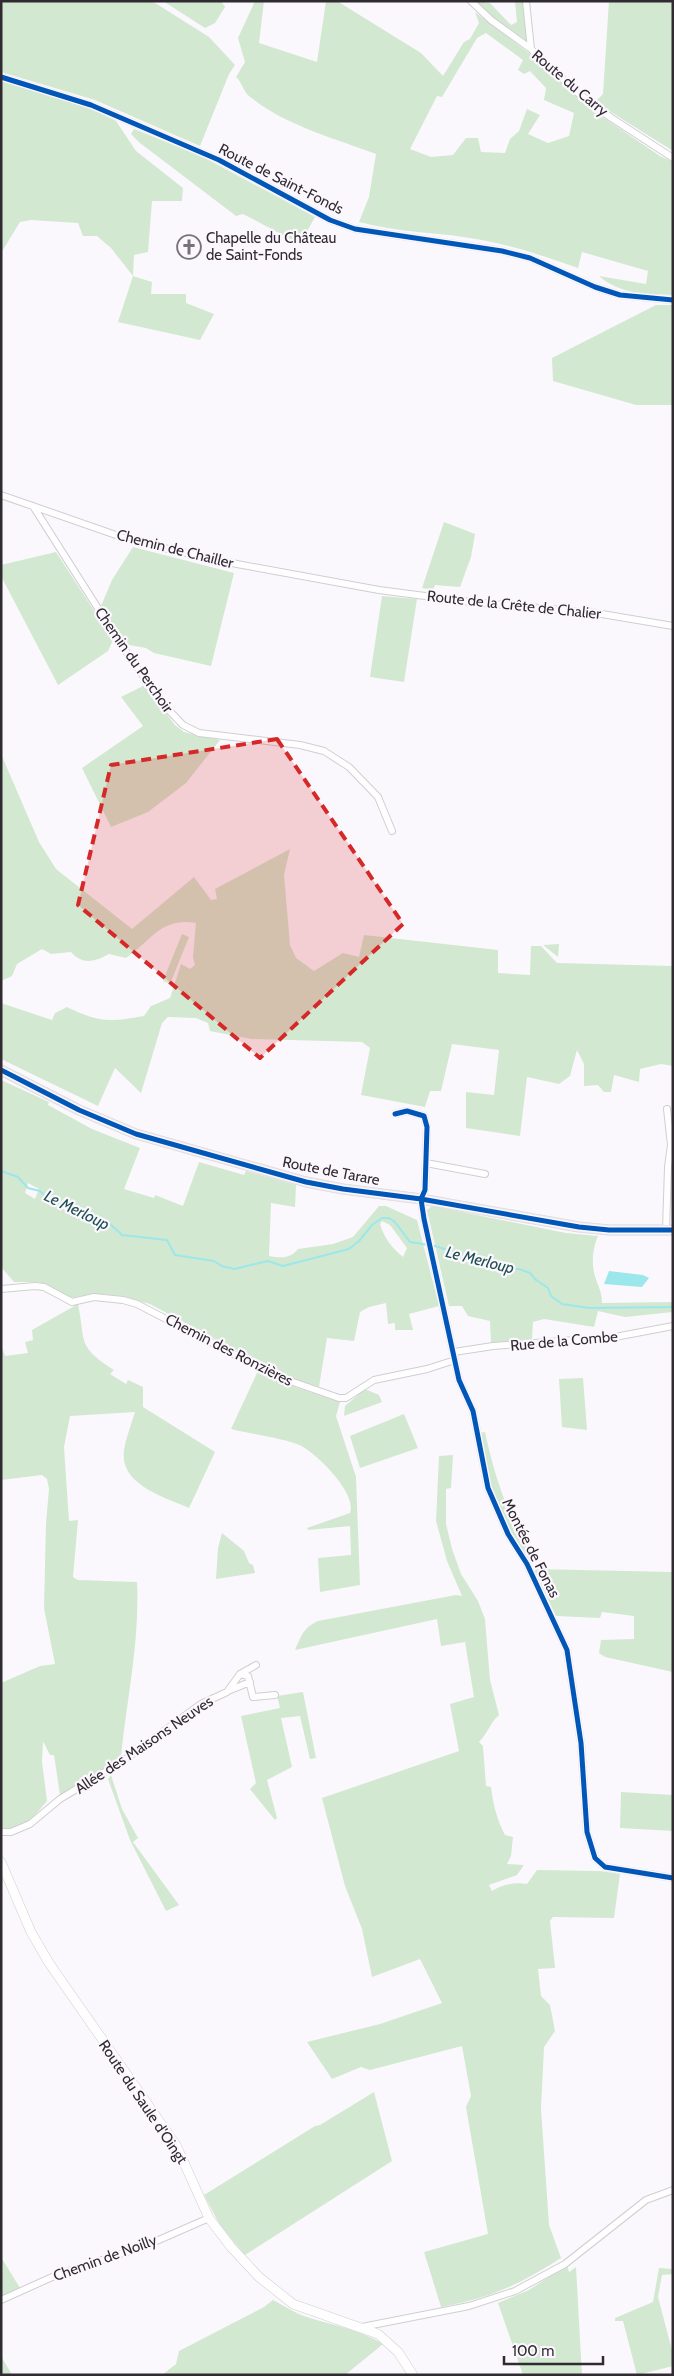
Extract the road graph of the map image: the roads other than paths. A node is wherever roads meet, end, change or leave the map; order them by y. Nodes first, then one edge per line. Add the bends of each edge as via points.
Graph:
1 (471, 1) edge
2 (526, 1) edge
3 (531, 50) junction
4 (1, 77) edge
5 (673, 158) edge
6 (673, 300) edge
7 (1, 495) edge
8 (32, 506) junction
9 (354, 586) joint
10 (673, 626) edge
11 (392, 831) dead end
12 (1, 1070) edge
13 (667, 1109) dead end
14 (395, 1114) dead end
15 (426, 1163) junction
16 (485, 1174) dead end
17 (421, 1199) junction
18 (670, 1230) edge
19 (1, 1289) edge
20 (673, 1326) edge
21 (454, 1352) junction
22 (455, 1360) junction
23 (256, 1665) dead end
24 (240, 1674) junction
25 (250, 1682) junction
26 (227, 1692) junction
27 (275, 1695) dead end
28 (1, 1832) edge
29 (1, 1862) edge
30 (673, 1878) edge
31 (673, 2190) edge
32 (209, 2218) junction
33 (1, 2300) edge
34 (362, 2327) junction
35 (413, 2375) edge

1 - 3 street, Route du Carry
2 - 3 street
3 - 5 street, Route du Carry via 574,90
4 - 6 street, Route de Saint-Fonds via 91,104 219,160 330,220 355,229 502,251 530,258 594,288 620,295
7 - 8 street, Chemin de Chailler
8 - 9 street, Chemin de Chailler via 136,542
8 - 11 street, Chemin du Perchoir via 120,643 183,726 199,733 300,745 324,751 349,767 378,797
9 - 10 street, Route de la Crête de Chalier via 471,602 596,612
12 - 17 main road, Route de Tarare via 79,1110 136,1134 306,1182
13 - 18 street via 671,1145 668,1167
14 - 15 street, Montée de Fonas via 407,1111 424,1116
15 - 16 street
15 - 17 street, Montée de Fonas via 425,1190
17 - 18 main road, Route de Tarare via 579,1227
17 - 21 street, Montée de Fonas
19 - 22 street, Chemin des Ronzières via 35,1286 44,1287 72,1302 94,1297 137,1304 276,1376 339,1398 346,1398 374,1380
20 - 21 street, Rue de la Combe via 615,1337
21 - 22 street, Montée de Fonas
22 - 30 street, Montée de Fonas via 462,1390 472,1412 488,1488 567,1650 581,1743 584,1807 591,1849 599,1864 605,1867
23 - 24 street, Allée des Maisons Neuves
24 - 25 street via 248,1676
24 - 26 street, Allée des Maisons Neuves
25 - 26 street
25 - 27 street via 253,1697
26 - 28 street, Allée des Maisons Neuves via 201,1704 123,1761 60,1799 30,1824 11,1832
29 - 32 street, Route du Saule d'Oingt via 36,1940 176,2145
31 - 34 street via 646,2200 565,2264 515,2291 469,2306
32 - 33 street, Chemin de Noilly via 144,2246 59,2274
32 - 34 street, Route du Saule d'Oingt via 231,2247 275,2291 293,2304
34 - 35 street, Route du Saule d'Oingt via 389,2343

